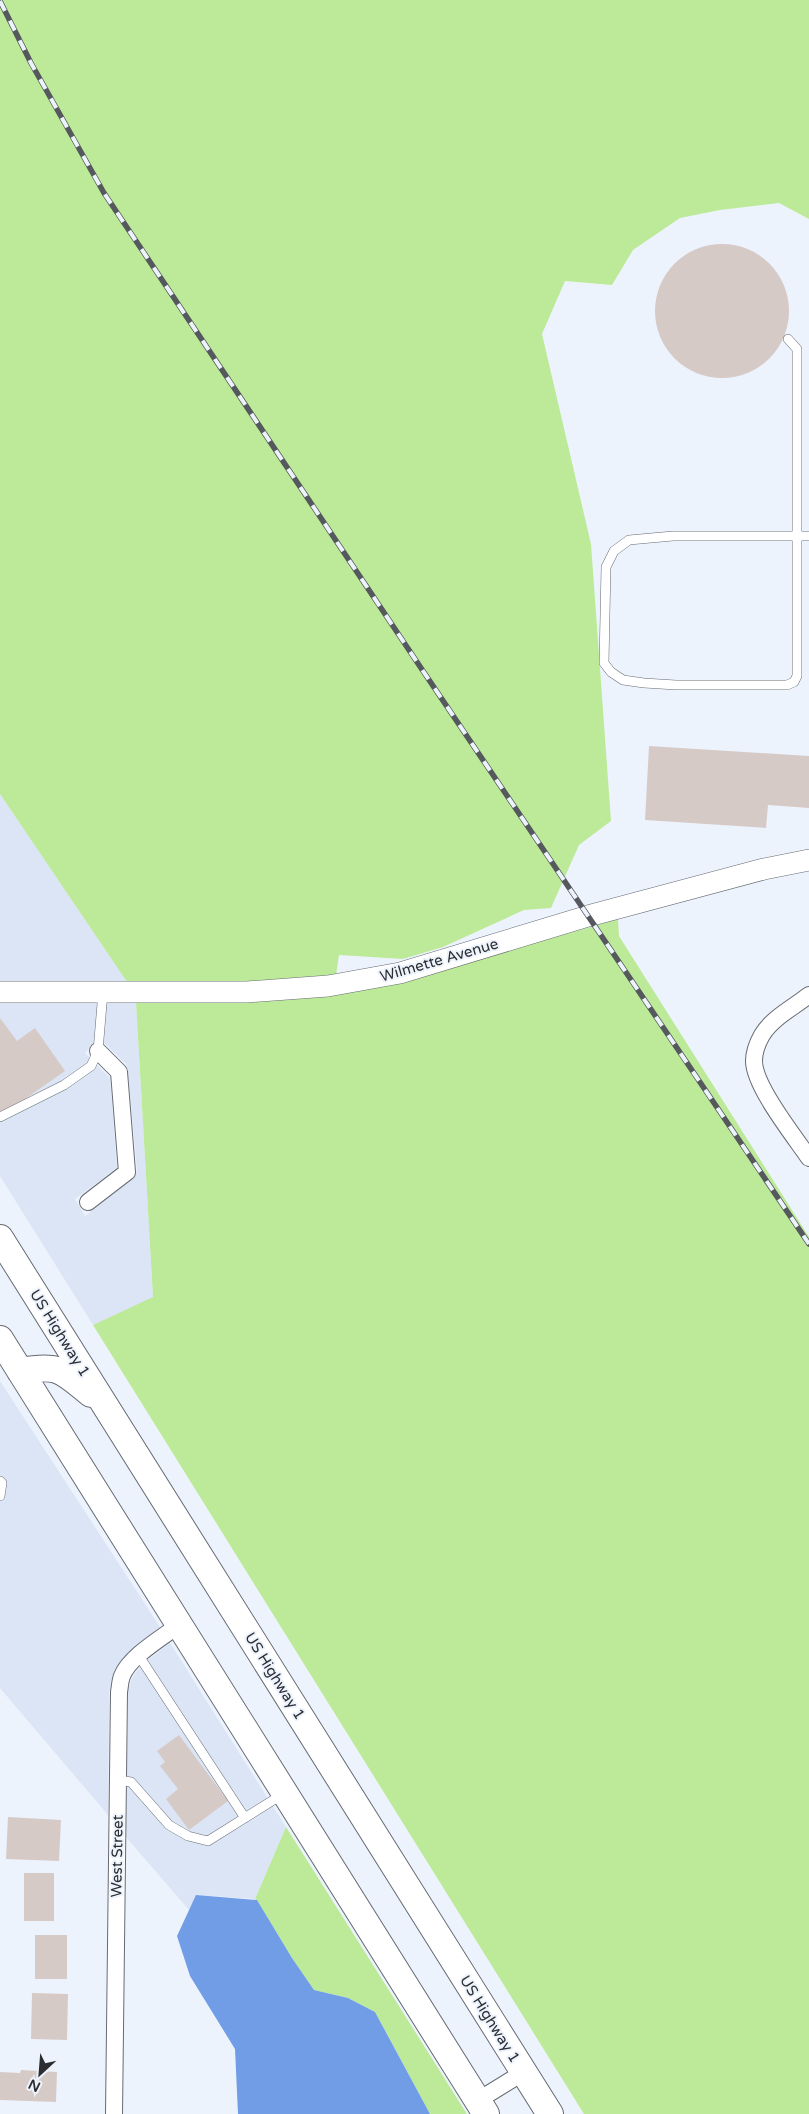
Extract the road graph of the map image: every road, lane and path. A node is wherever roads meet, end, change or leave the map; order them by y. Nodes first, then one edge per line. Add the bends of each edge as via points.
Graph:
1 (788, 339) dead end
2 (797, 536) junction
3 (809, 536) edge
4 (809, 860) edge
5 (0, 992) edge
6 (103, 992) junction
7 (809, 995) edge
8 (98, 1052) junction
9 (0, 1117) edge
10 (809, 1158) edge
11 (88, 1202) dead end
12 (0, 1238) edge
13 (0, 1339) edge
14 (10, 1371) edge
15 (105, 1405) junction
16 (0, 1481) edge
17 (0, 1496) edge
18 (180, 1624) junction
19 (139, 1656) junction
20 (118, 1780) junction
21 (285, 1793) junction
22 (245, 1818) junction
23 (524, 2072) junction
24 (482, 2107) edge
25 (114, 2114) edge
26 (550, 2114) edge

1 - 2 lane via 797,349
2 - 2 lane via 666,536 629,540 614,551 606,567 604,663 623,680 644,683 787,685 794,682 797,676
2 - 3 lane
4 - 6 street, Wilmette Avenue via 588,916 400,973 328,986 247,992
5 - 6 street, Wilmette Avenue
6 - 8 lane
7 - 10 street via 770,1024 756,1047 754,1061 762,1087
8 - 9 lane via 91,1066 64,1085
8 - 11 street via 119,1072 127,1172
12 - 15 main road, US Highway 1
13 - 14 main road
14 - 15 main road via 45,1366 63,1371
14 - 18 main road
15 - 23 main road, US Highway 1
16 - 17 lane
18 - 19 street, West Street
18 - 21 main road
19 - 20 street, West Street via 122,1676 118,1692
19 - 22 lane
20 - 22 lane via 131,1782 169,1825 188,1836 208,1841
20 - 25 street, West Street
21 - 22 lane
21 - 24 main road
23 - 24 street
23 - 26 main road, US Highway 1

